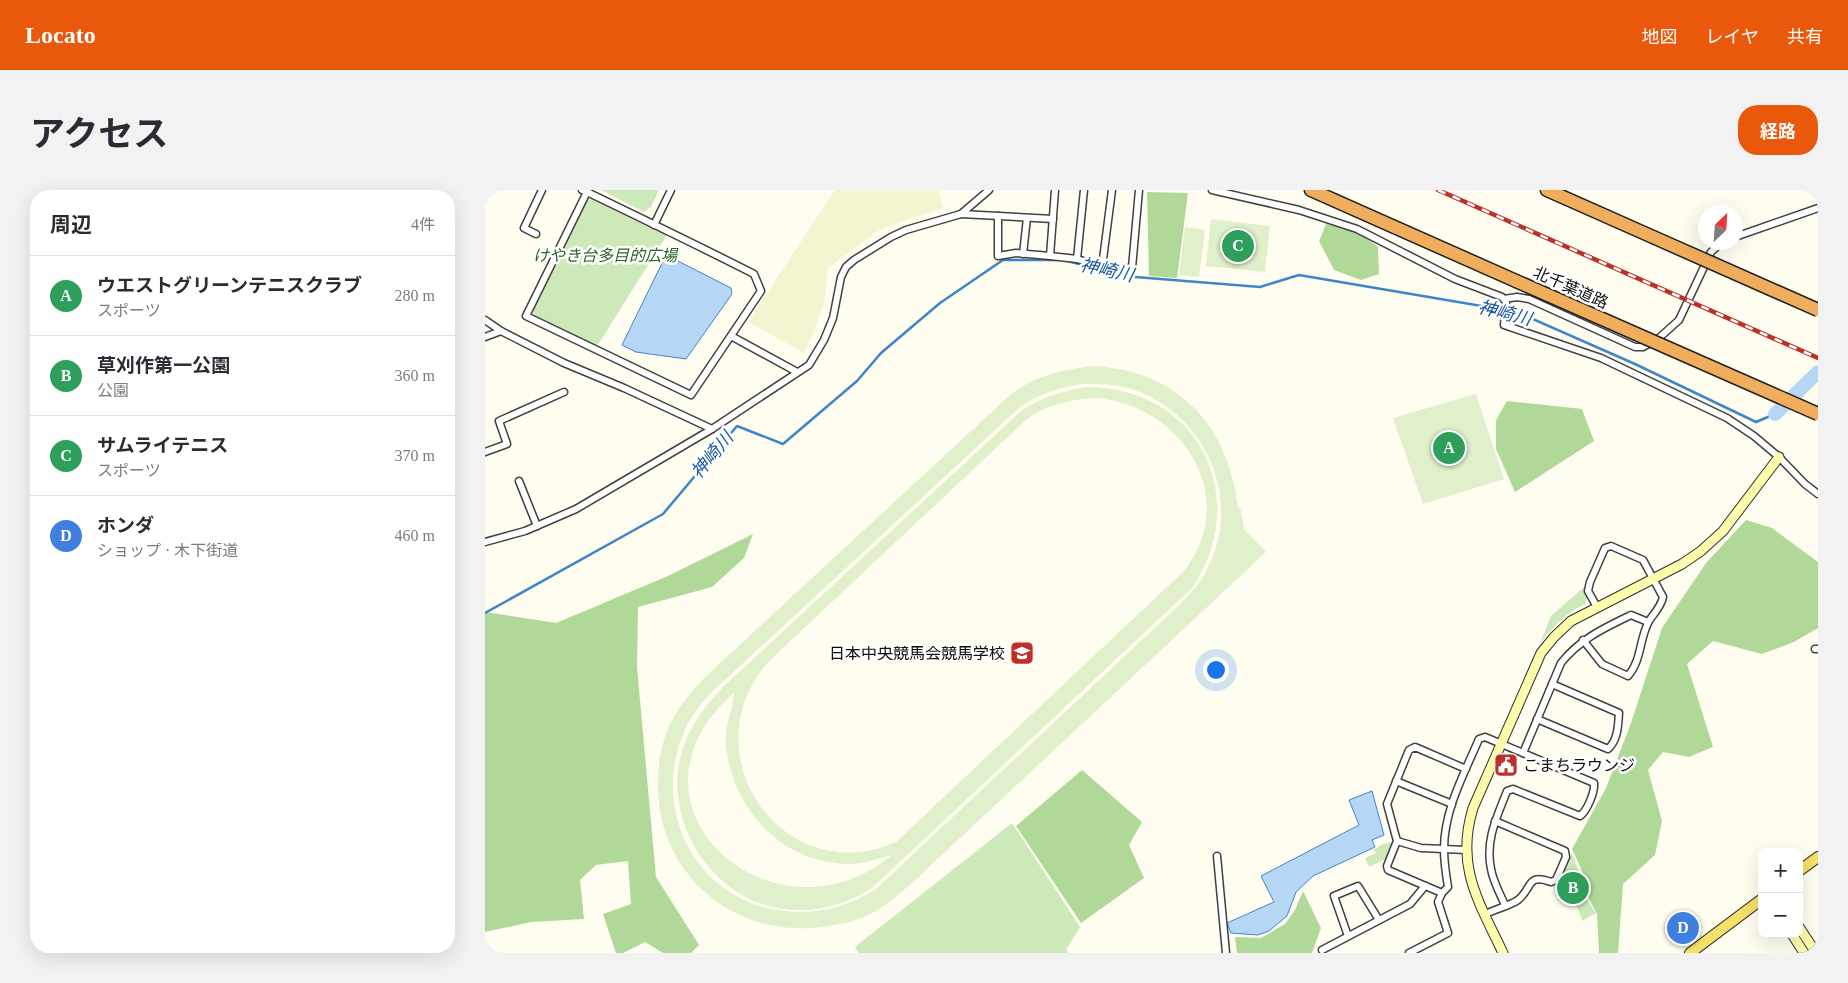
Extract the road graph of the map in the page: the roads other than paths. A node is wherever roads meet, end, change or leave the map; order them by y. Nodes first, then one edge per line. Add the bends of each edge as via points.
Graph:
1 (543, 190) edge
2 (671, 190) edge
3 (989, 190) edge
4 (1055, 190) edge
5 (1084, 190) edge
6 (1112, 190) edge
7 (1139, 190) edge
8 (1212, 190) edge
9 (1311, 190) edge
10 (1547, 190) edge
11 (584, 191) edge
12 (1818, 208) edge
13 (961, 214) junction
14 (998, 216) junction
15 (1027, 218) junction
16 (1053, 219) junction
17 (655, 225) junction
18 (536, 234) dead end
19 (1743, 234) edge
20 (1713, 250) edge
21 (1023, 254) junction
22 (1051, 256) junction
23 (1077, 259) junction
24 (1103, 267) junction
25 (1505, 302) junction
26 (1818, 310) edge
27 (485, 320) edge
28 (501, 331) junction
29 (731, 336) junction
30 (485, 337) edge
31 (797, 372) junction
32 (564, 392) dead end
33 (1818, 414) edge
34 (712, 429) junction
35 (485, 452) edge
36 (1779, 457) junction
37 (519, 481) dead end
38 (1818, 494) edge
39 (537, 526) junction
40 (485, 542) edge
41 (1652, 578) junction
42 (1597, 607) junction
43 (1648, 622) junction
44 (1583, 640) junction
45 (1552, 684) junction
46 (1537, 719) junction
47 (1501, 744) junction
48 (1523, 753) junction
49 (1466, 769) junction
50 (1396, 781) junction
51 (1452, 804) junction
52 (1495, 821) junction
53 (1397, 842) junction
54 (1444, 849) junction
55 (1466, 850) junction
56 (1217, 856) dead end
57 (1818, 856) edge
58 (1803, 867) edge
59 (1425, 886) junction
60 (1442, 893) junction
61 (1758, 902) edge
62 (1505, 905) junction
63 (1485, 914) junction
64 (1379, 920) junction
65 (1803, 933) edge
66 (1348, 936) junction
67 (1795, 938) edge
68 (1322, 950) dead end
69 (1226, 953) edge
70 (1409, 953) edge
71 (1503, 953) edge
72 (1690, 953) edge
73 (1804, 953) edge
74 (1816, 953) edge

1 - 18 street via 524,228
2 - 17 street
3 - 13 street
4 - 16 street
5 - 23 street
6 - 24 street
7 - 24 street via 1132,268
8 - 25 street via 1299,210 1357,229 1455,279 1502,297
9 - 33 highway, 北千葉道路, bridge
10 - 26 highway, bridge
11 - 17 street
11 - 29 street via 526,316 691,396
12 - 19 street
13 - 14 street
13 - 31 street via 906,230 854,260 841,277 833,318 824,340 809,364
14 - 15 street
14 - 21 street via 998,256
15 - 16 street
15 - 21 street
16 - 22 street
17 - 29 street via 754,274 761,291
20 - 25 street via 1679,320 1643,347 1635,347 1529,299 1517,297
21 - 22 street
22 - 23 street
23 - 24 street
25 - 36 street via 1504,324 1508,327 1601,358 1727,418
27 - 28 street
28 - 30 street
28 - 34 street
29 - 31 street
31 - 34 street
32 - 35 street via 499,421 507,444
34 - 39 street via 576,509
36 - 38 street
36 - 41 street via 1723,531 1682,564
37 - 39 street
39 - 40 street
41 - 42 street
41 - 42 street via 1643,560 1611,546 1605,548 1588,591
41 - 43 street via 1663,597
42 - 47 street via 1571,621 1541,653
43 - 44 street via 1631,615
43 - 44 street via 1639,659 1628,676 1602,664
44 - 45 street via 1561,663
45 - 46 street
45 - 46 street via 1619,713 1613,744 1608,749
46 - 48 street
47 - 48 street
47 - 49 street via 1485,737 1479,739
47 - 55 street via 1473,808
48 - 52 street via 1594,783 1595,788 1584,814 1580,816 1513,789 1507,791
49 - 50 street via 1415,748 1409,750
49 - 51 street
50 - 51 street
50 - 53 street via 1387,804
51 - 54 street
52 - 62 street via 1488,852 1491,871
52 - 62 street via 1565,851 1566,857 1557,880 1534,880 1517,900
53 - 54 street
53 - 59 street via 1387,866 1389,870
54 - 55 street
54 - 60 street via 1448,887
55 - 63 street via 1472,888
56 - 69 street
57 - 58 main road
59 - 60 street
59 - 64 street via 1410,904
60 - 70 street via 1438,902 1447,933
61 - 72 main road
62 - 63 street
63 - 71 street
64 - 66 street
64 - 66 street via 1358,886 1334,896
65 - 74 street
66 - 68 street
67 - 73 street

